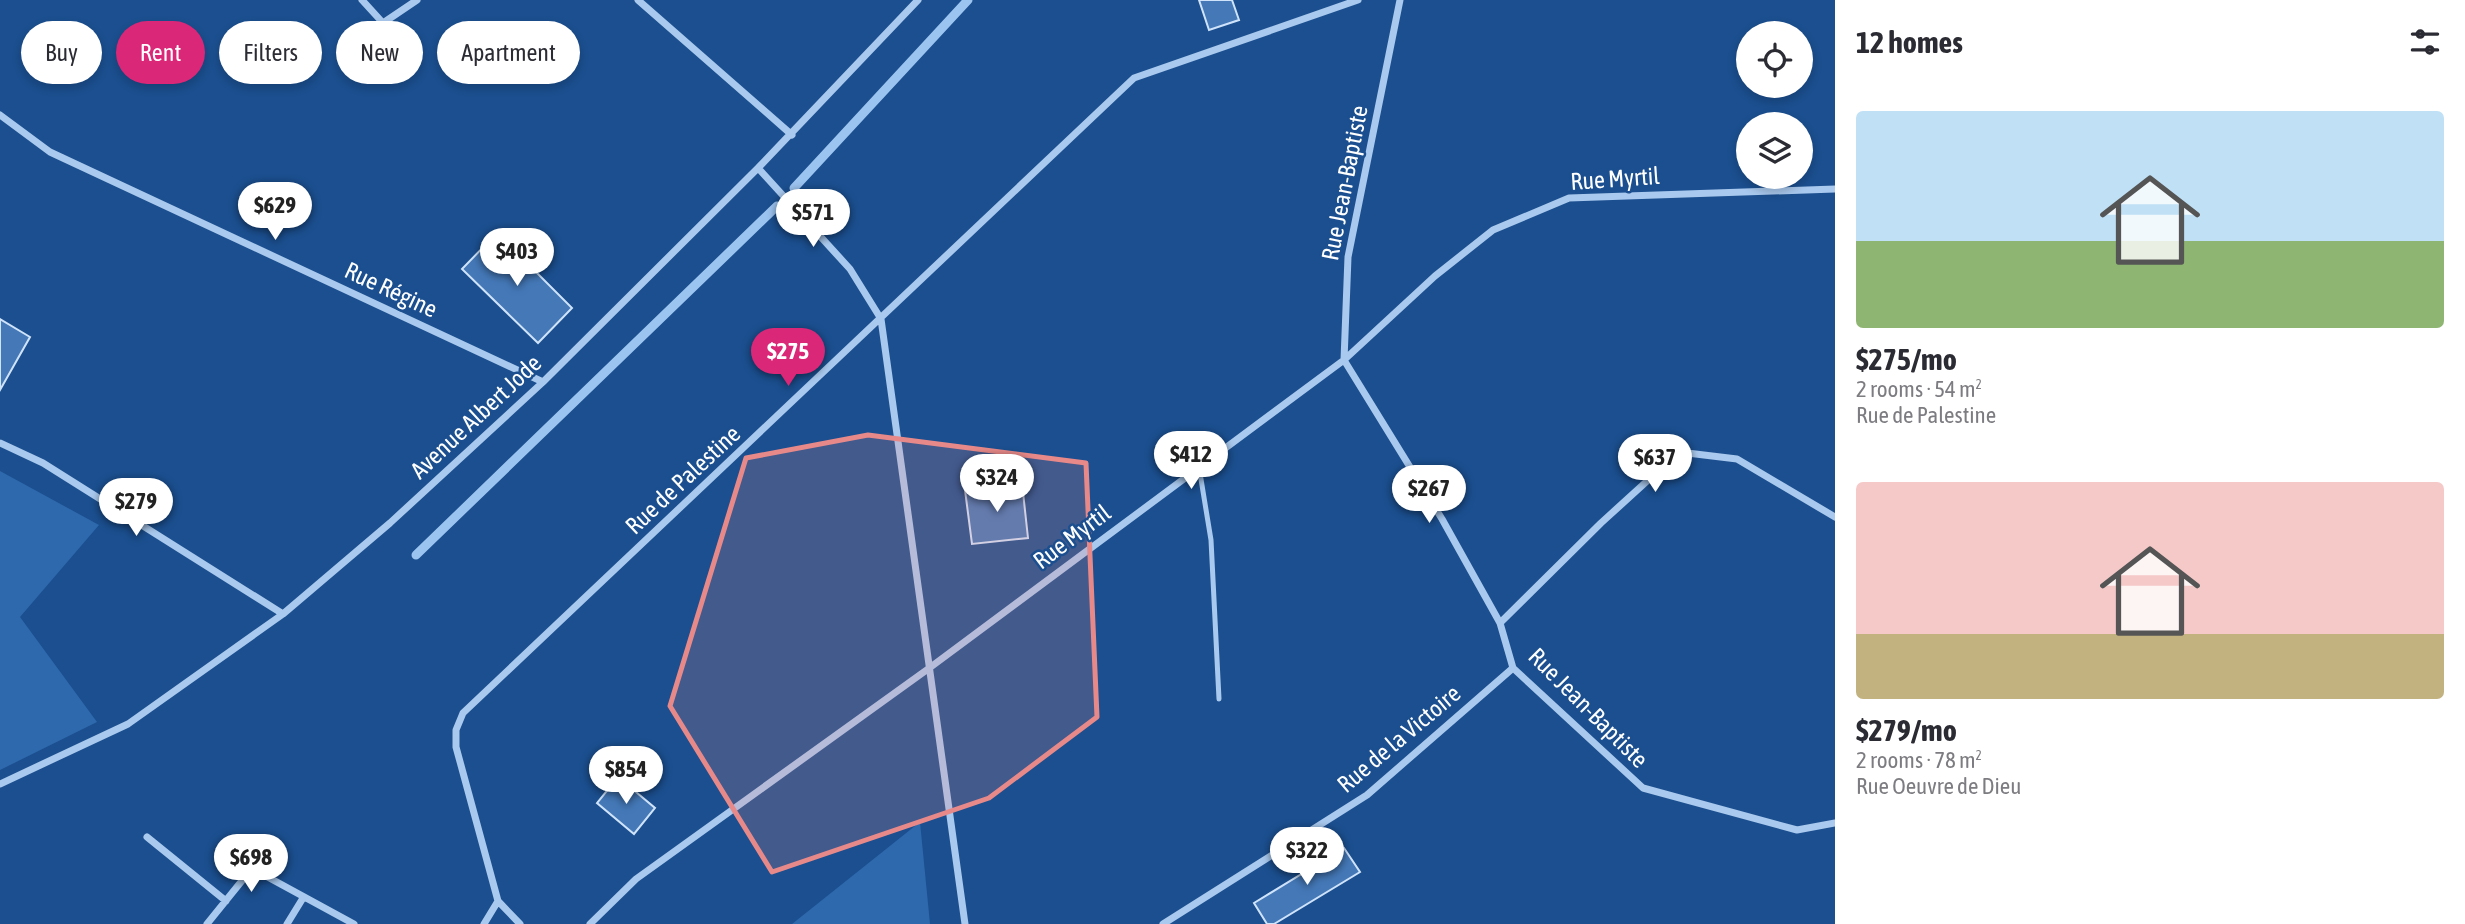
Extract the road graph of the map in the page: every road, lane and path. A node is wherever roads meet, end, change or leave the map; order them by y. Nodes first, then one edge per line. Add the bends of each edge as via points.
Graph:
1 (362, 0) edge
2 (417, 0) edge
3 (638, 0) edge
4 (918, 0) edge
5 (1358, 0) edge
6 (1400, 0) edge
7 (0, 116) edge
8 (792, 135) junction
9 (758, 168) junction
10 (1835, 189) edge
11 (881, 319) junction
12 (1344, 360) junction
13 (543, 382) junction
14 (0, 443) edge
15 (1199, 467) junction
16 (1835, 517) edge
17 (284, 614) junction
18 (1500, 622) junction
19 (1513, 668) junction
20 (928, 669) junction
21 (1219, 699) dead end
22 (0, 784) edge
23 (1835, 823) edge
24 (147, 837) dead end
25 (270, 846) dead end
26 (253, 869) junction
27 (303, 898) junction
28 (226, 901) junction
29 (498, 901) junction
30 (207, 924) edge
31 (287, 924) edge
32 (354, 924) edge
33 (484, 924) edge
34 (520, 924) edge
35 (590, 924) edge
36 (965, 924) edge
37 (1163, 924) edge

1 - 2 street via 383,23
3 - 8 street
4 - 8 street, Avenue Albert Jode
5 - 11 street, Rue de Palestine via 1134,78
6 - 12 street, Rue Jean-Baptiste via 1349,257
7 - 13 street, Rue Régine via 50,152
8 - 9 street, Avenue Albert Jode
9 - 11 street via 850,269
9 - 13 street, Avenue Albert Jode
10 - 12 street, Rue Myrtil via 1569,198 1493,230
11 - 20 street
11 - 29 street, Rue de Palestine via 463,713 456,747
12 - 15 street, Rue Myrtil
12 - 18 street, Rue Jean-Baptiste
13 - 17 street, Avenue Albert Jode
14 - 17 street via 43,463
15 - 20 street, Rue Myrtil
15 - 21 lane via 1211,540
16 - 18 street via 1737,459 1679,452
17 - 22 street, Avenue Albert Jode via 128,724
18 - 19 street, Rue Jean-Baptiste
19 - 23 street, Rue Jean-Baptiste via 1643,788 1797,830
19 - 37 street, Rue de la Victoire via 1367,795
20 - 35 street, Rue Myrtil via 636,878
20 - 36 street
24 - 28 street
25 - 26 street
26 - 27 street
26 - 28 street
27 - 31 street
27 - 32 street
28 - 30 street
29 - 33 street
29 - 34 street, Rue de Palestine

